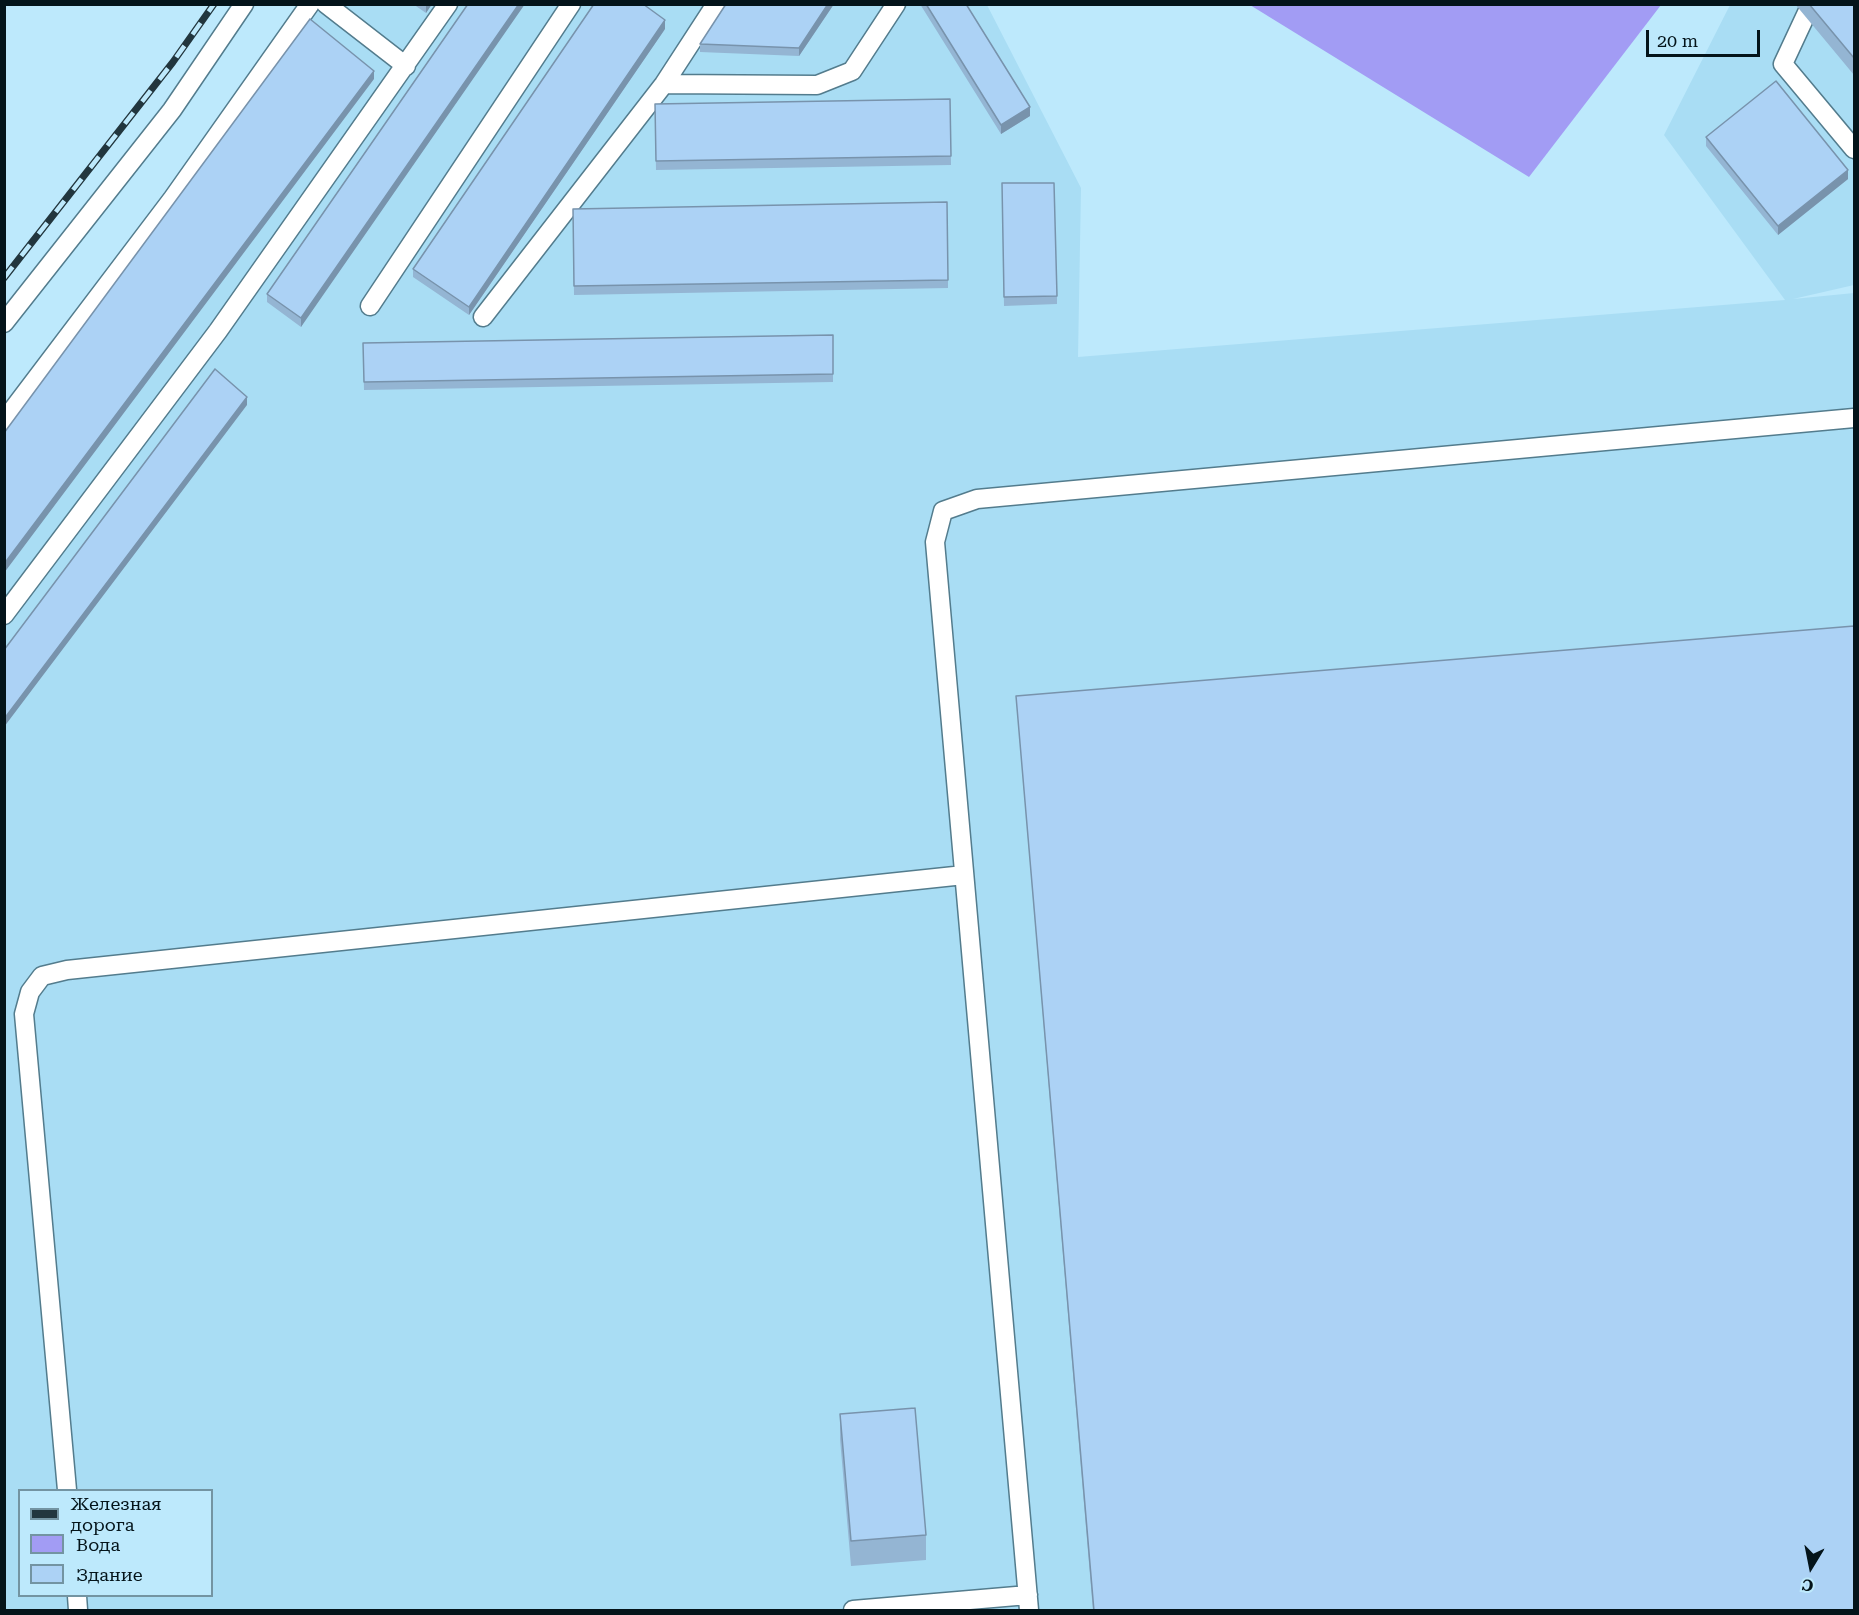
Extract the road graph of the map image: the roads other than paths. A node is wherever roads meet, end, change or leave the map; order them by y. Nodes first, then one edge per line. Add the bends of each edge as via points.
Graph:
1 (244, 4) edge
2 (310, 4) edge
3 (326, 4) edge
4 (448, 4) edge
5 (571, 4) edge
6 (716, 4) edge
7 (896, 4) edge
8 (1812, 4) edge
9 (406, 66) junction
10 (664, 84) junction
11 (1854, 149) edge
12 (370, 306) dead end
13 (483, 317) dead end
14 (4, 323) edge
15 (1854, 418) edge
16 (4, 421) edge
17 (4, 615) edge
18 (964, 875) junction
19 (67, 1489) edge
20 (1029, 1603) edge
21 (853, 1611) edge

1 - 14 lane via 172,110
2 - 16 lane via 173,198
3 - 9 lane
4 - 9 lane
5 - 12 lane
6 - 10 lane
7 - 10 lane via 852,71 817,85
8 - 11 lane via 1783,64
9 - 17 lane via 218,330
10 - 13 lane
15 - 18 lane via 977,499 943,511 935,542
18 - 19 lane via 78,969 42,976 30,992 24,1014
18 - 20 lane
20 - 21 lane

